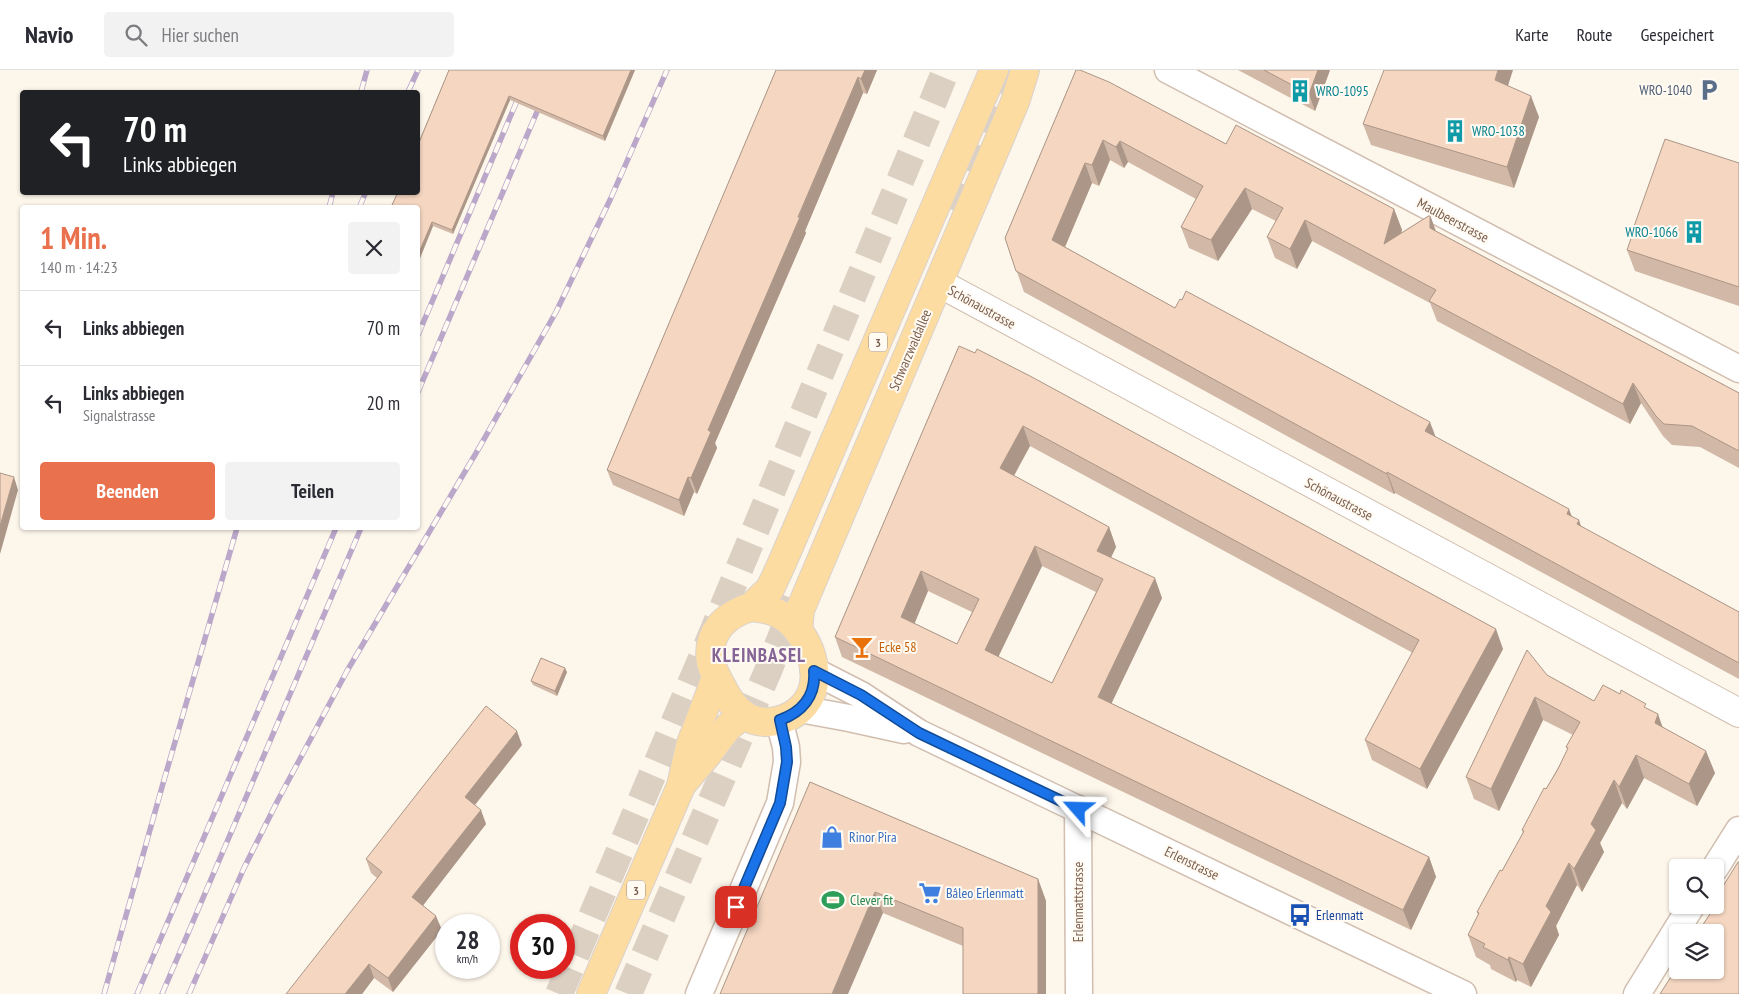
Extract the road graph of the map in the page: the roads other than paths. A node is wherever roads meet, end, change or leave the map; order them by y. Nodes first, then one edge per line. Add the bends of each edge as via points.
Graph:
1 (994, 70) edge
2 (1025, 70) edge
3 (1168, 70) edge
4 (939, 284) junction
5 (1739, 369) edge
6 (751, 607) junction
7 (798, 631) junction
8 (814, 671) junction
9 (716, 676) junction
10 (1739, 713) edge
11 (744, 715) junction
12 (790, 715) junction
13 (919, 733) junction
14 (680, 786) junction
15 (1078, 809) junction
16 (1739, 830) edge
17 (1721, 859) edge
18 (1686, 914) edge
19 (592, 994) edge
20 (699, 994) edge
21 (1079, 994) edge
22 (1464, 994) edge
23 (1637, 994) edge

1 - 6 main road, 3 via 782,563 770,589
2 - 4 main road, Schwarzwaldallee via 1015,102
3 - 5 street, Maulbeerstrasse
4 - 7 main road, Schwarzwaldallee via 800,610
4 - 10 street, Schönaustrasse
6 - 7 main road via 778,613
6 - 9 main road, 3 via 726,618 712,640 711,664
7 - 8 main road via 808,647
8 - 12 main road via 815,679 807,701
8 - 13 street, Erlenstrasse via 861,695
9 - 11 main road, 3 via 725,693
9 - 14 main road, 3 via 690,746
11 - 12 main road via 762,721
11 - 14 main road, 3 via 729,726
12 - 13 street, Erlenstrasse via 848,718
12 - 20 street via 780,803
13 - 15 street, Erlenstrasse
14 - 19 main road, 3
15 - 21 street, Erlenmattstrasse
15 - 22 street, Erlenstrasse
16 - 17 street
18 - 23 street

